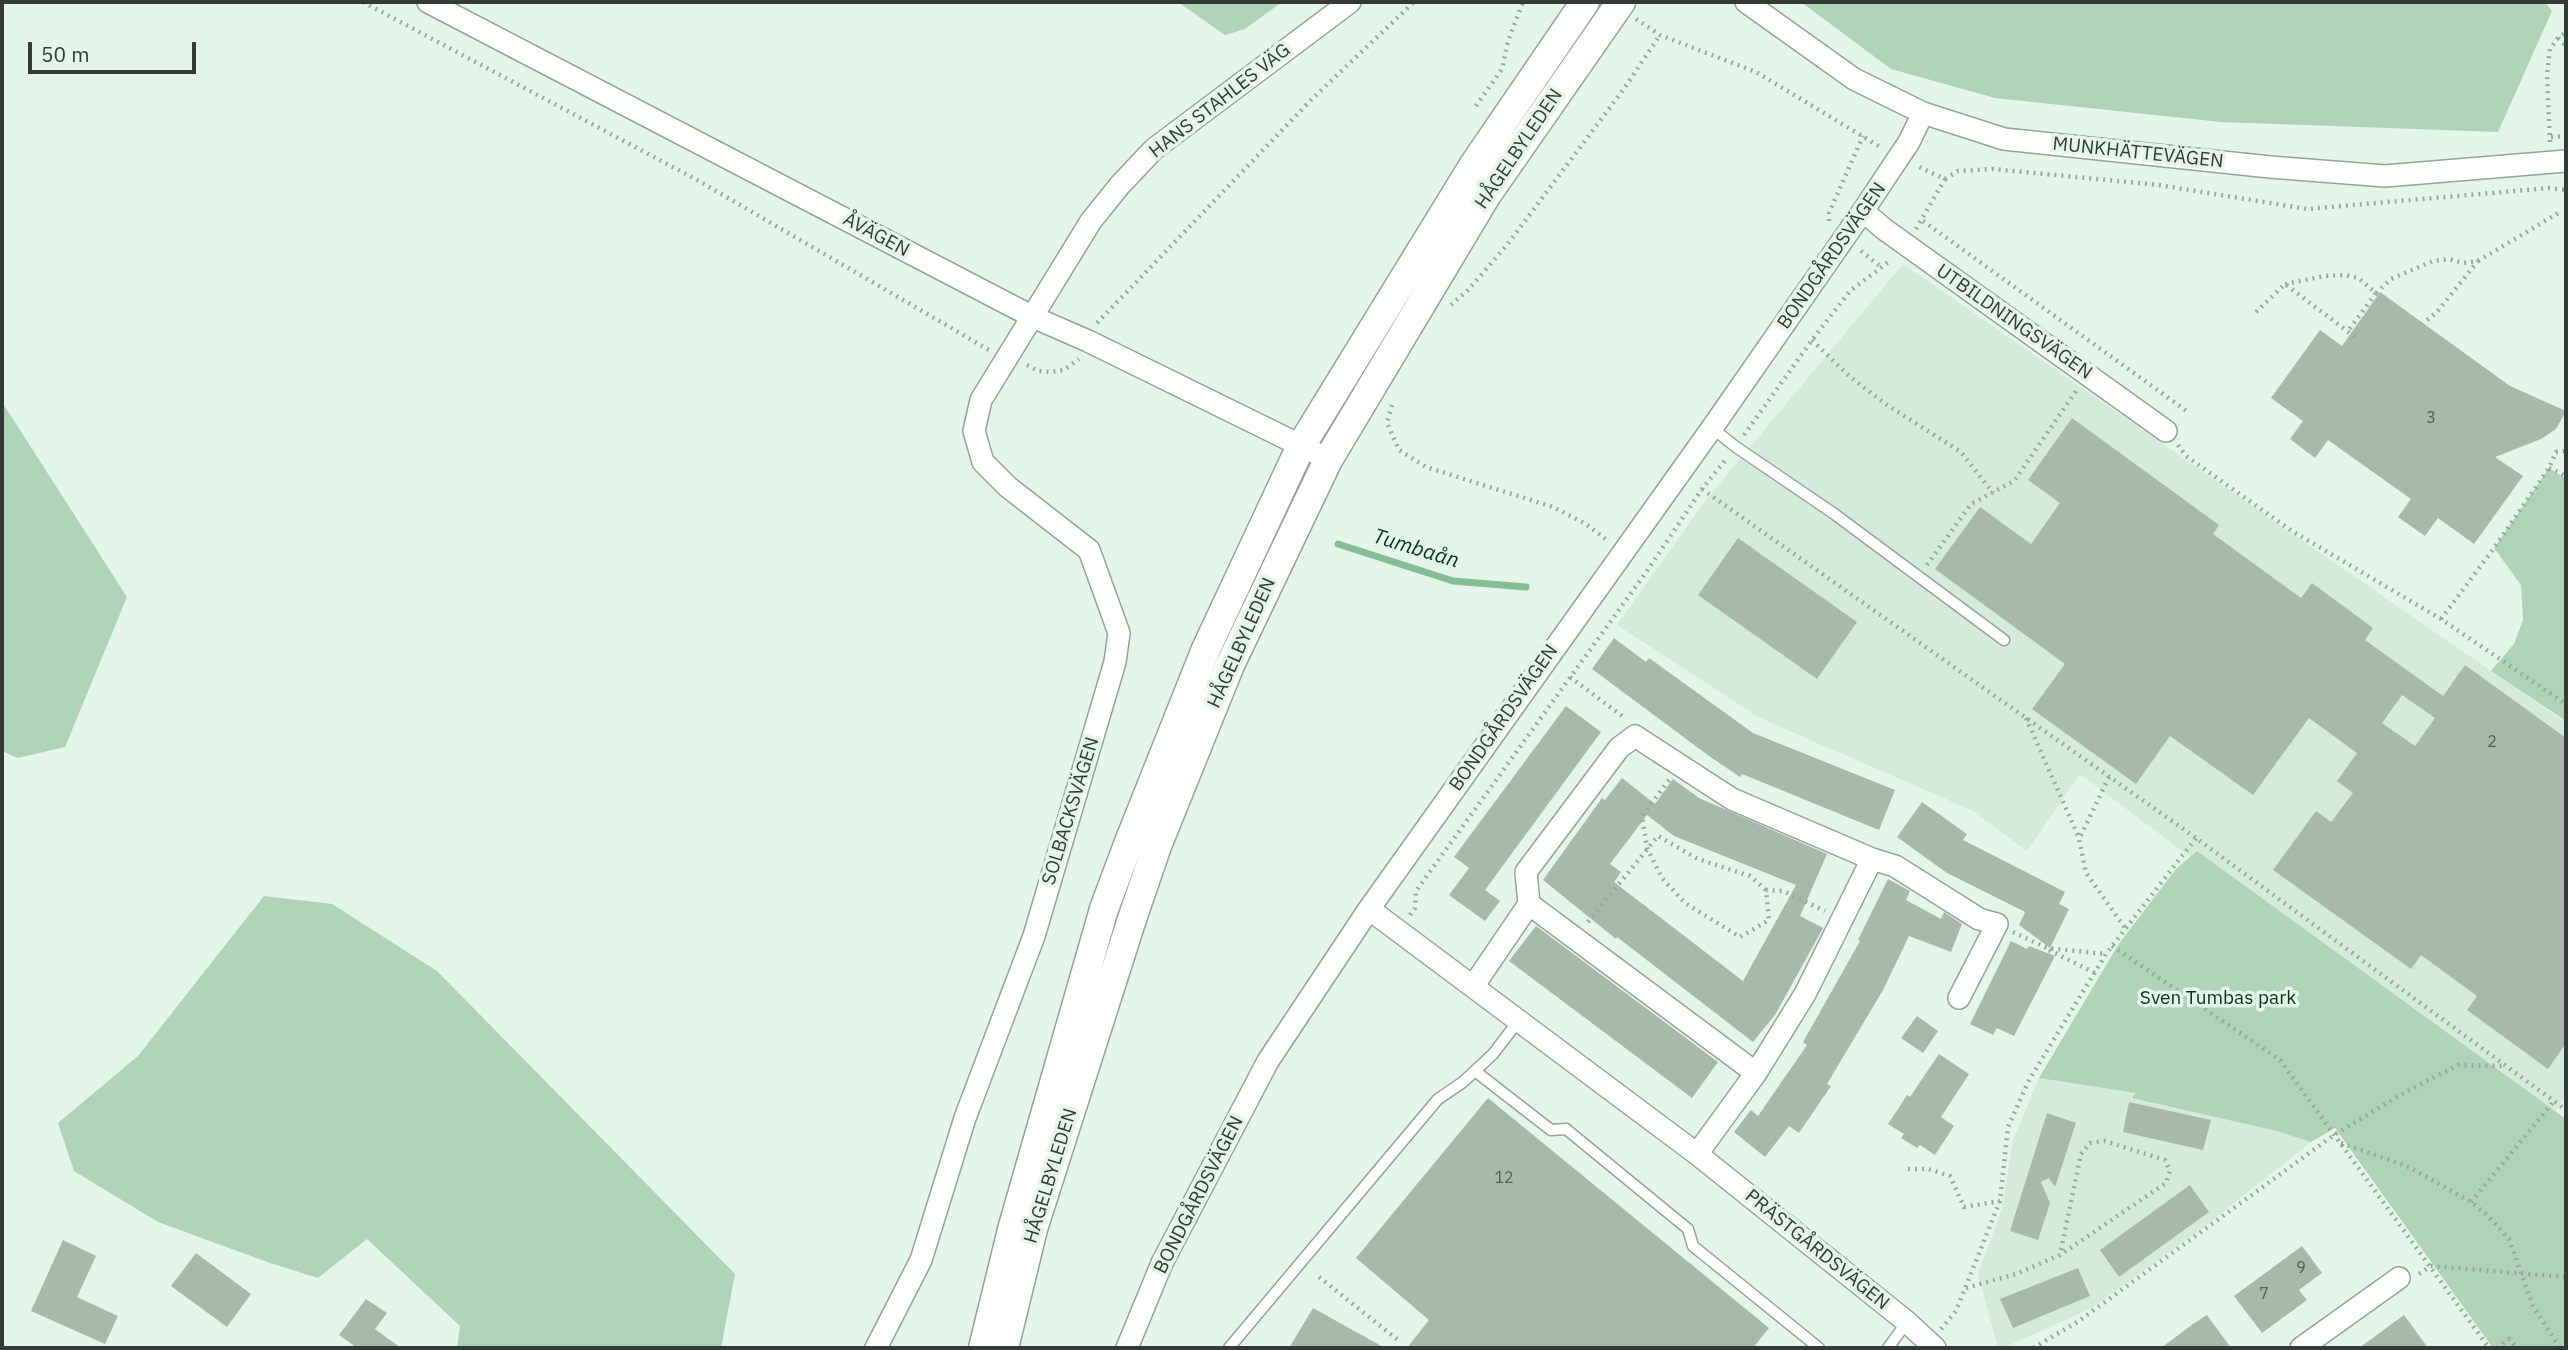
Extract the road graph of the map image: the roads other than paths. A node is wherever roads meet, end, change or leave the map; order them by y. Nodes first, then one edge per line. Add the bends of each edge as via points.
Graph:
1 (428, 2) edge
2 (1350, 2) edge
3 (1585, 2) edge
4 (1746, 2) edge
5 (1627, 9) edge
6 (1923, 113) junction
7 (2558, 161) edge
8 (1863, 211) junction
9 (1033, 317) junction
10 (1712, 428) junction
11 (2166, 431) road end
12 (1301, 446) junction
13 (1328, 460) junction
14 (2004, 640) dead end
15 (1872, 859) junction
16 (1529, 904) junction
17 (1369, 909) junction
18 (1474, 985) junction
19 (1959, 999) dead end
20 (1519, 1020) junction
21 (1475, 1071) junction
22 (1756, 1073) junction
23 (1697, 1154) junction
24 (2399, 1278) dead end
25 (1907, 1322) junction
26 (1932, 1345) edge
27 (876, 1348) edge
28 (983, 1348) edge
29 (1004, 1348) edge
30 (1127, 1348) edge
31 (1228, 1348) edge
32 (1819, 1348) edge
33 (1888, 1348) edge
34 (2301, 1348) edge

1 - 9 street, ÅVÄGEN
2 - 9 street, HANS STAHLES VÄG via 1154,149 1091,221
3 - 12 main road, HÅGELBYLEDEN via 1473,166
4 - 6 street, MUNKHÄTTEVÄGEN via 1854,79
5 - 13 main road, HÅGELBYLEDEN via 1486,196
6 - 7 street, MUNKHÄTTEVÄGEN via 2004,139 2385,176
6 - 8 street, BONDGÅRDSVÄGEN
8 - 10 street, BONDGÅRDSVÄGEN
8 - 11 street, UTBILDNINGSVÄGEN
9 - 12 street, ÅVÄGEN
9 - 27 street, SOLBACKSVÄGEN via 981,400 974,431 983,462 1089,550 1119,633 1115,662 1034,936 965,1118 921,1260
10 - 14 lane
10 - 17 street, BONDGÅRDSVÄGEN
12 - 13 street, ÅVÄGEN
12 - 28 main road, HÅGELBYLEDEN via 1206,649 1104,909
13 - 29 main road, HÅGELBYLEDEN via 1230,665 1157,846 1033,1229
15 - 16 street via 1732,799 1635,736 1619,748 1526,872
15 - 19 street via 1895,866 1979,919 1997,924
15 - 22 street via 1805,994
16 - 18 street
16 - 22 street
17 - 18 street, PRÄSTGÅRDSVÄGEN
17 - 30 street, BONDGÅRDSVÄGEN via 1268,1060 1162,1263
18 - 20 street, PRÄSTGÅRDSVÄGEN
20 - 21 lane
20 - 23 street, PRÄSTGÅRDSVÄGEN
21 - 31 lane via 1438,1099
21 - 32 lane via 1551,1130 1566,1129 1688,1229 1693,1246
22 - 23 street
23 - 25 street, PRÄSTGÅRDSVÄGEN
24 - 34 street
25 - 26 street, PRÄSTGÅRDSVÄGEN
25 - 33 lane

